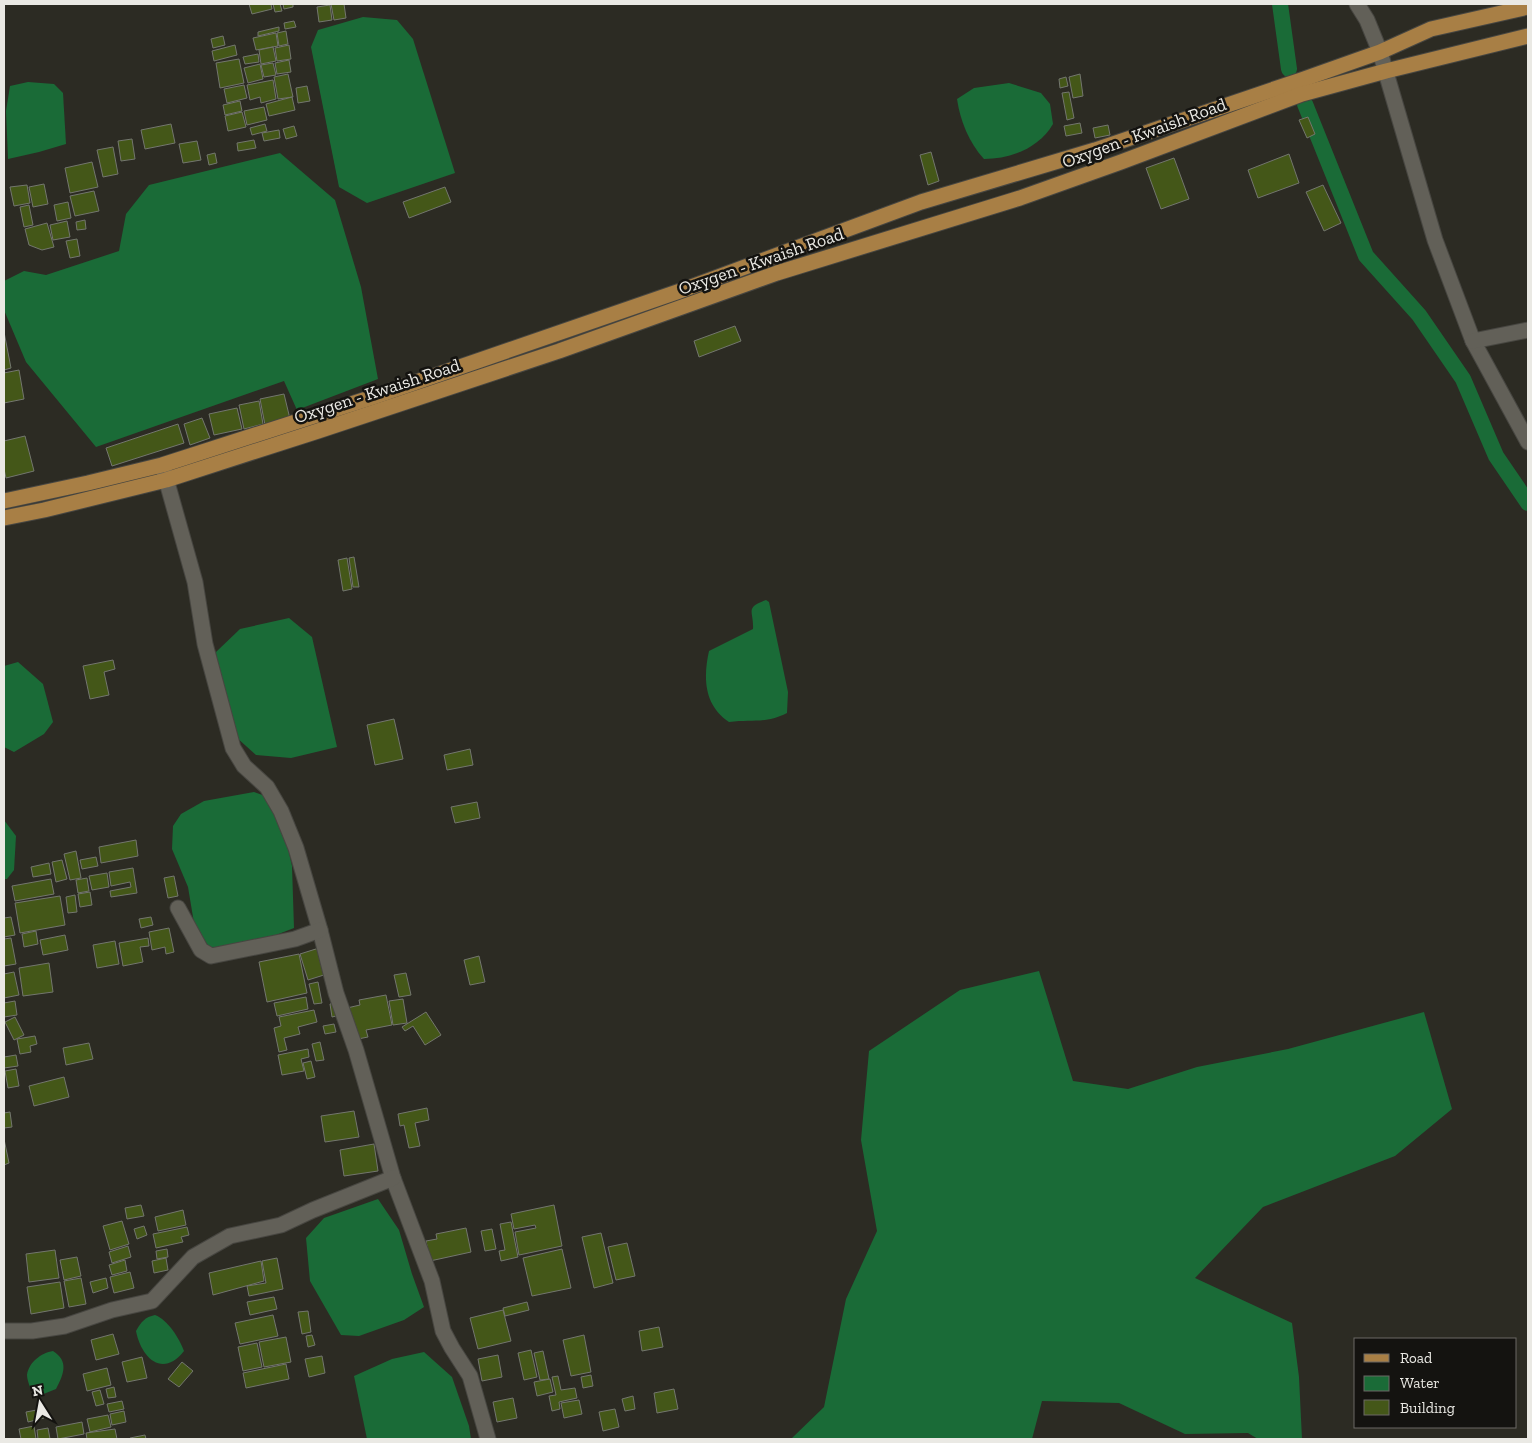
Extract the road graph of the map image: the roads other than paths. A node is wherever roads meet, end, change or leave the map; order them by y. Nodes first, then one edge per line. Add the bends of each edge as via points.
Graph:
1 (1357, 4) edge
2 (1528, 7) edge
3 (1528, 36) edge
4 (1380, 52) junction
5 (1386, 71) junction
6 (1528, 330) edge
7 (1474, 341) junction
8 (1528, 442) edge
9 (162, 465) junction
10 (166, 480) junction
11 (4, 500) edge
12 (4, 518) edge
13 (178, 908) dead end
14 (320, 930) junction
15 (393, 1178) junction
16 (4, 1331) edge
17 (488, 1439) edge

1 - 4 street
2 - 4 main road, Oxygen - Kwaish Road via 1431,29
3 - 5 main road, Oxygen - Kwaish Road
4 - 5 street
4 - 9 main road, Oxygen - Kwaish Road via 1304,82 921,202 372,397
5 - 7 street via 1435,240
5 - 10 main road, Oxygen - Kwaish Road via 1302,94 1020,198 777,273 559,351
6 - 7 street
7 - 8 street
9 - 10 street
9 - 11 main road, Oxygen - Kwaish Road
10 - 12 main road, Oxygen - Kwaish Road
10 - 14 street via 233,748 244,766 267,787 281,811 296,848
13 - 14 street via 200,950 211,956 295,939
14 - 15 street
15 - 16 street via 281,1225 230,1236 193,1257 152,1301 65,1326
15 - 17 street via 432,1281 443,1331 470,1376

